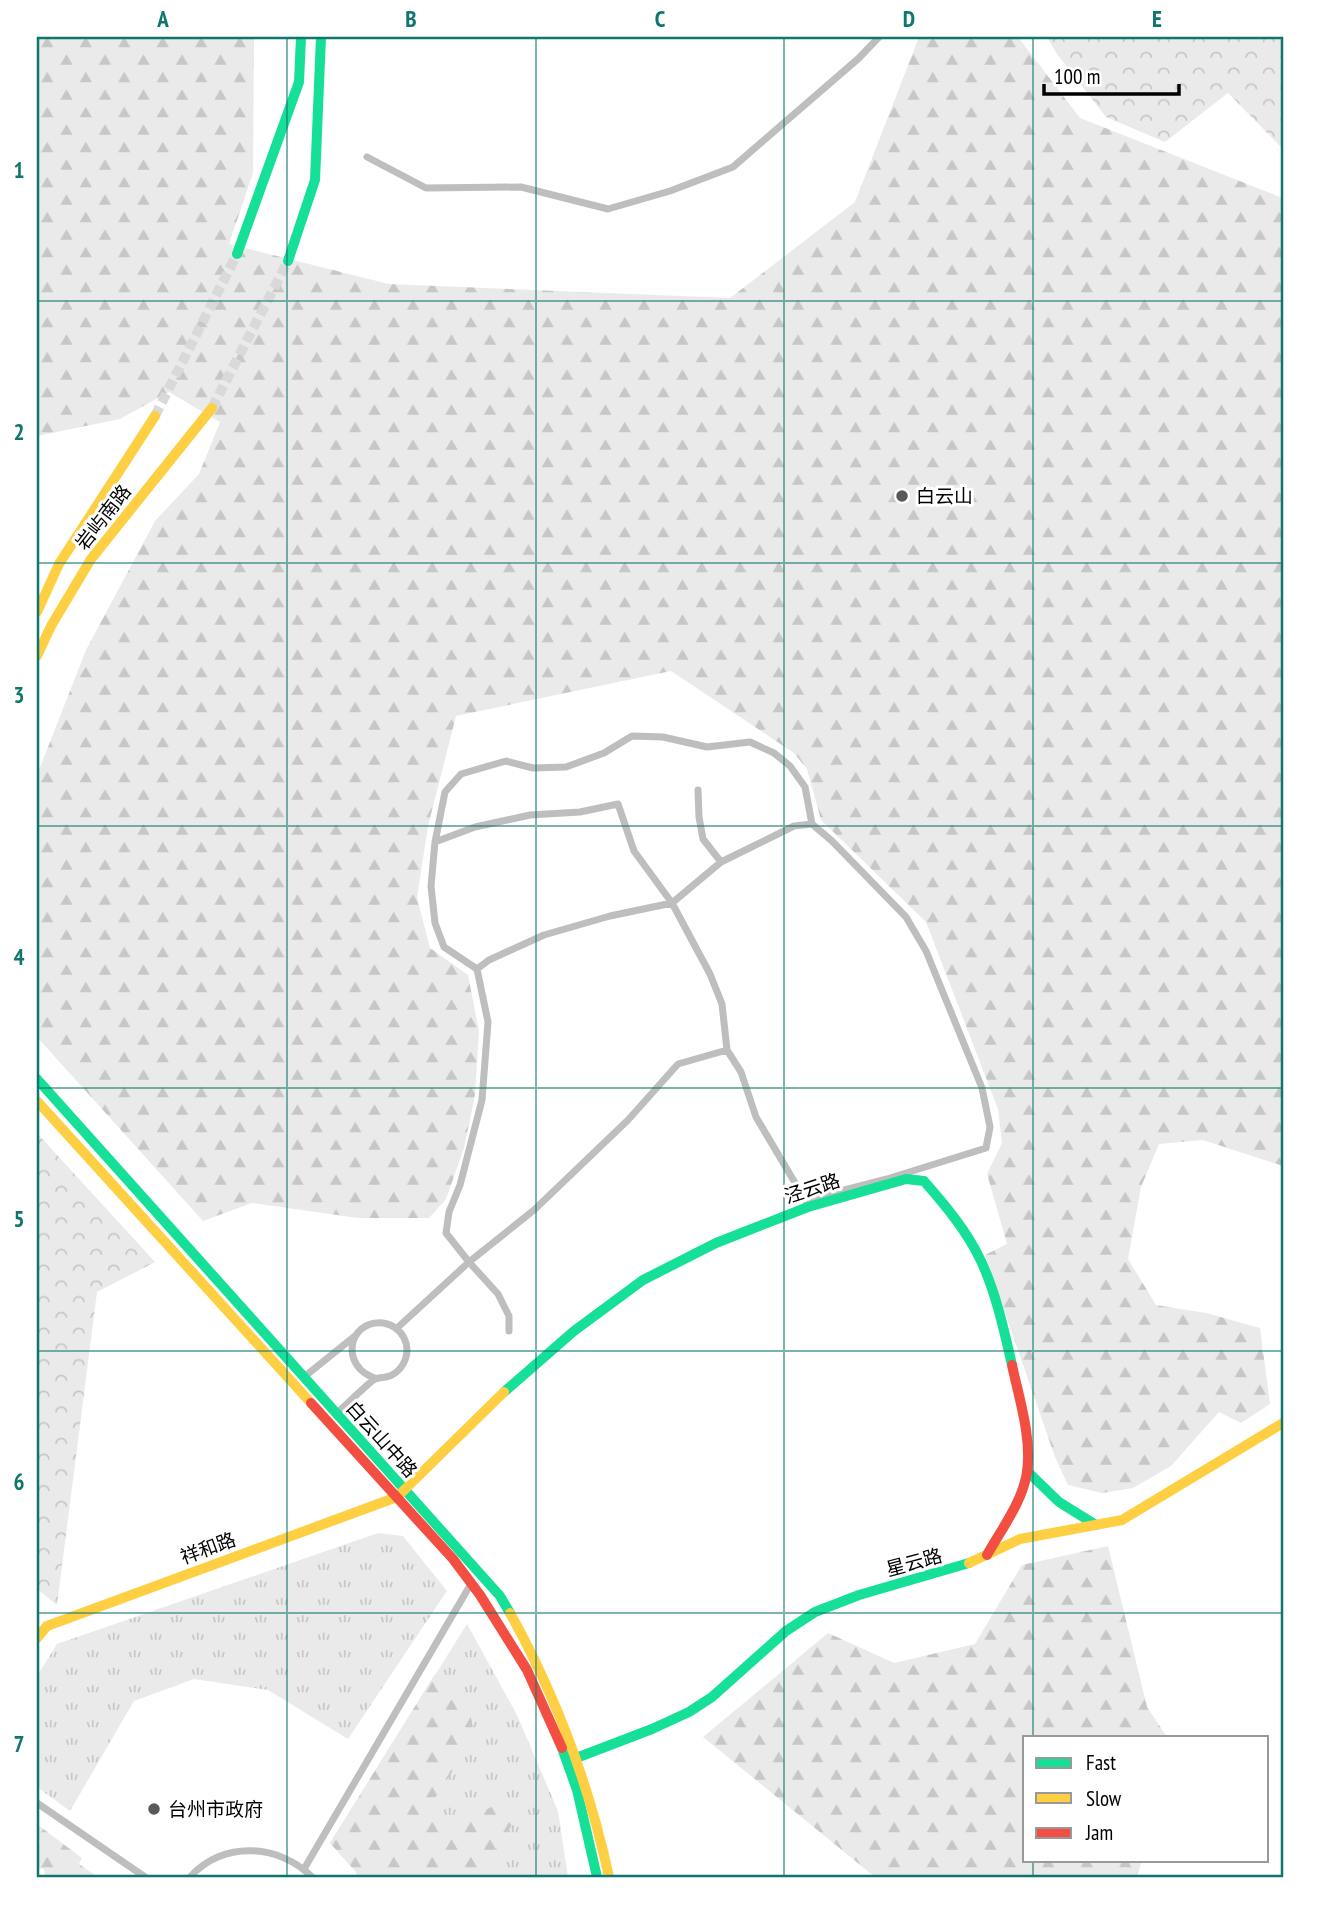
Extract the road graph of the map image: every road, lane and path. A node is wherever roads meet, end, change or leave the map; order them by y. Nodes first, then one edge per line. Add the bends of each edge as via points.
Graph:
1 (301, 37) edge
2 (321, 37) edge
3 (879, 37) edge
4 (367, 156) dead end
5 (237, 254) tunnel mouth
6 (288, 261) tunnel mouth
7 (212, 408) tunnel mouth
8 (155, 416) tunnel mouth
9 (37, 612) edge
10 (37, 656) edge
11 (698, 790) dead end
12 (812, 824) junction
13 (435, 842) junction
14 (721, 862) junction
15 (672, 903) junction
16 (477, 969) junction
17 (727, 1050) junction
18 (37, 1079) edge
19 (37, 1101) edge
20 (807, 1203) junction
21 (469, 1262) junction
22 (396, 1329) junction
23 (509, 1331) dead end
24 (356, 1336) junction
25 (304, 1377) junction
26 (375, 1378) junction
27 (336, 1414) junction
28 (1283, 1423) edge
29 (1027, 1471) junction
30 (401, 1493) junction
31 (1096, 1525) junction
32 (987, 1555) junction
33 (471, 1582) junction
34 (37, 1618) edge
35 (47, 1626) junction
36 (37, 1638) edge
37 (578, 1758) junction
38 (567, 1762) junction
39 (37, 1803) edge
40 (304, 1869) junction
41 (145, 1877) edge
42 (190, 1877) edge
43 (312, 1877) edge
44 (597, 1877) edge
45 (609, 1877) edge

1 - 5 main road via 299,82
2 - 6 main road via 315,180
3 - 4 street via 733,167 608,209 521,187 426,188
7 - 10 main road, 岩屿南路 via 91,559
8 - 9 main road, 岩屿南路 via 60,564
11 - 14 street via 703,839
12 - 13 street via 805,787 774,753 750,742 708,747 632,736 566,767 533,768 506,761 461,774 445,792
12 - 14 street via 794,826
12 - 20 street via 906,918 926,951 982,1088 990,1127 986,1149
13 - 15 street via 530,815 618,804 634,851
13 - 16 street via 431,886 435,923 444,947
14 - 15 street
15 - 16 street via 544,935
15 - 17 street via 722,1004
16 - 21 street via 488,1022 482,1100 446,1233
17 - 20 street via 741,1072 756,1117
17 - 21 street via 678,1064 628,1121
18 - 25 main road, 白云山中路
19 - 30 main road, 白云山中路
20 - 29 main road, 泾云路 via 906,1179 924,1181 946,1207 981,1261 993,1292 1018,1393 1028,1449
20 - 30 main road, 泾云路 via 643,1280 525,1372
21 - 22 street
21 - 23 street via 498,1294 509,1316
22 - 24 street via 370,1324
22 - 26 street via 406,1343 405,1361 393,1375
24 - 25 street
24 - 26 street via 354,1362
25 - 27 main road, 白云山中路
26 - 27 street
27 - 30 main road, 白云山中路
28 - 31 main road, 星云路 via 1122,1520
29 - 31 main road via 1069,1512
29 - 32 main road, 泾云路 via 1012,1511
30 - 33 main road, 白云山中路
30 - 35 main road, 祥和路
30 - 37 main road, 白云山中路 via 499,1597 529,1647
31 - 32 main road, 星云路 via 1020,1539
32 - 37 main road, 星云路 via 962,1567 815,1612 689,1712
33 - 38 main road, 白云山中路 via 523,1661
33 - 40 street
34 - 35 main road
35 - 36 main road, 祥和路
37 - 38 main road, 星云路
37 - 45 main road, 白云山中路
38 - 44 main road, 白云山中路
39 - 41 street
40 - 42 street via 278,1855 248,1850 219,1857
40 - 43 street

